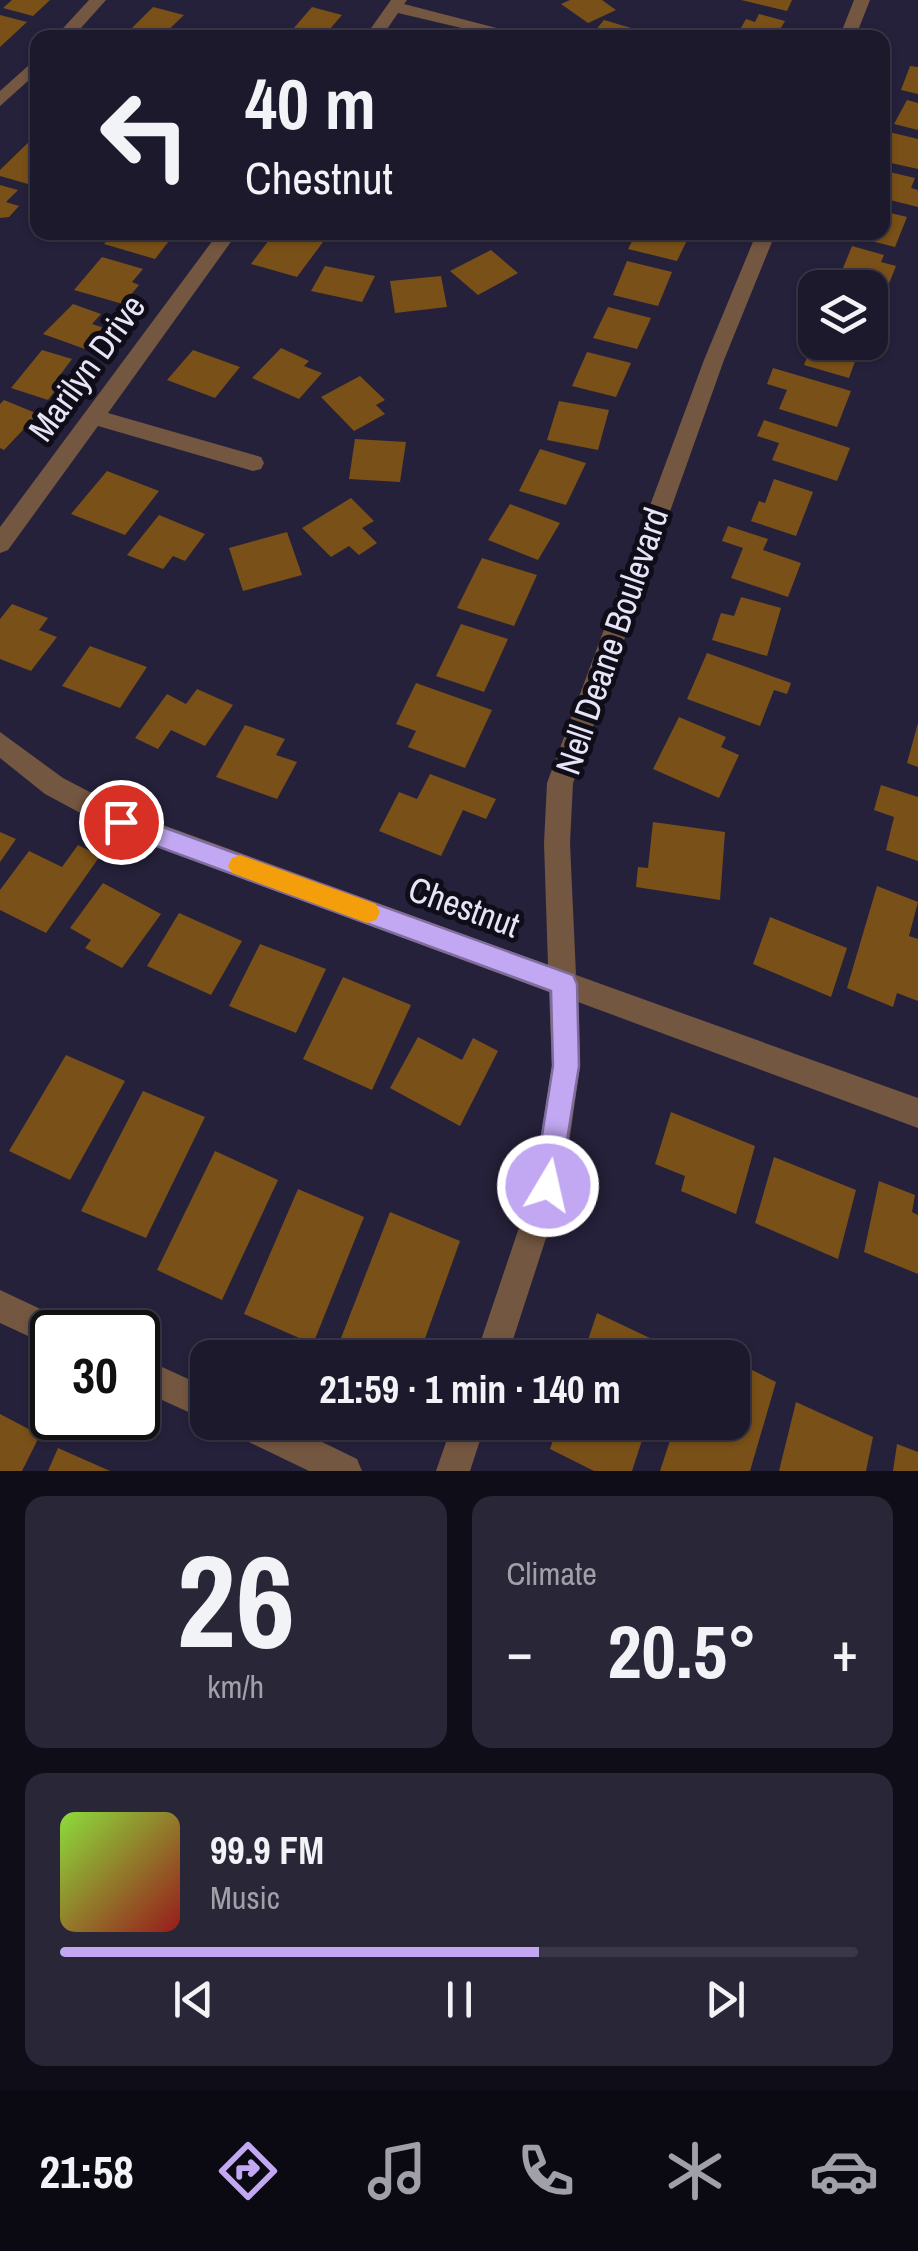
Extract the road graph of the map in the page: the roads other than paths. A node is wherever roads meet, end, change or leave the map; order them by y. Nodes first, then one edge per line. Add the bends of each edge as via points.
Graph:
1 (98, 0) edge
2 (862, 0) edge
3 (397, 4) edge
4 (70, 30) edge
5 (378, 30) edge
6 (496, 30) edge
7 (850, 30) edge
8 (30, 70) edge
9 (0, 101) edge
10 (223, 240) edge
11 (763, 240) edge
12 (91, 416) junction
13 (253, 463) dead end
14 (0, 544) edge
15 (0, 743) edge
16 (564, 984) junction
17 (918, 1113) edge
18 (0, 1306) edge
19 (30, 1320) edge
20 (497, 1340) edge
21 (160, 1382) edge
22 (190, 1397) edge
23 (281, 1440) edge
24 (464, 1440) edge
25 (345, 1471) edge
26 (454, 1471) edge

1 - 4 street
2 - 7 street
3 - 5 street
3 - 6 street
8 - 9 street
10 - 12 street, Marilyn Drive
11 - 16 street, Nell Deane Boulevard via 560,783 556,843
12 - 13 street
12 - 14 street, Marilyn Drive
15 - 16 street, Chestnut via 54,786 121,822
16 - 17 street, Chestnut
16 - 20 street, Nell Deane Boulevard via 566,1066 548,1186
18 - 19 street
21 - 22 street
23 - 25 street
24 - 26 street

